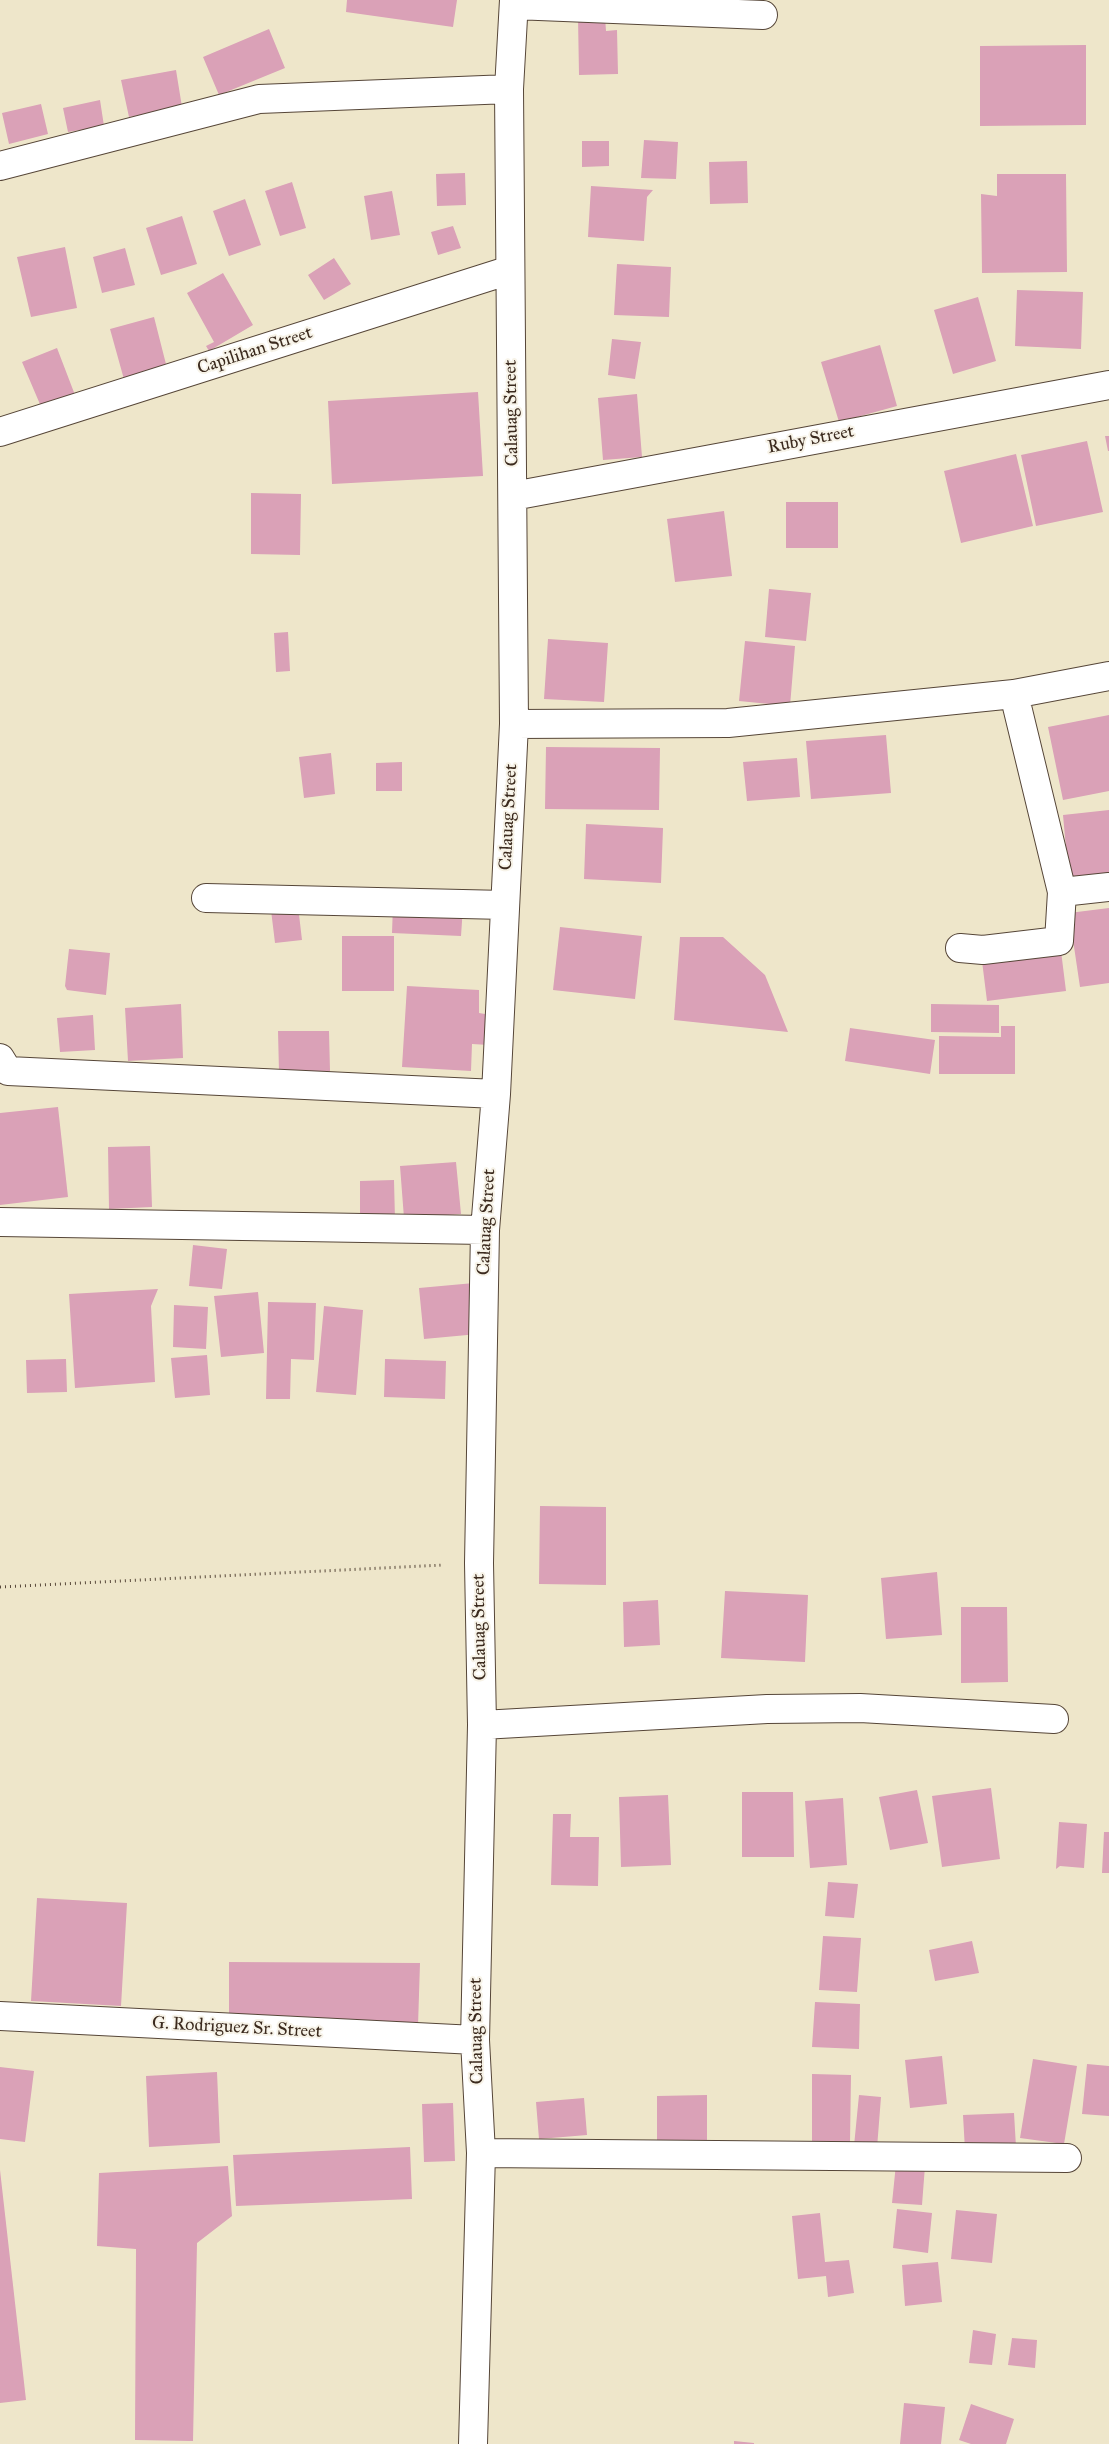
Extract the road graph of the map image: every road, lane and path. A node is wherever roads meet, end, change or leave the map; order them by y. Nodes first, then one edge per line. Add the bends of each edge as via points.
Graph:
1 (514, 2) edge
2 (763, 15) dead end
3 (510, 89) junction
4 (0, 166) edge
5 (510, 270) junction
6 (1109, 385) edge
7 (0, 432) edge
8 (513, 496) junction
9 (1109, 676) edge
10 (1014, 694) junction
11 (514, 724) junction
12 (1109, 887) edge
13 (1062, 892) junction
14 (206, 898) dead end
15 (505, 904) junction
16 (960, 948) dead end
17 (0, 1058) edge
18 (496, 1094) junction
19 (0, 1222) edge
20 (485, 1230) junction
21 (479, 1563) junction
22 (0, 1587) edge
23 (1054, 1719) dead end
24 (482, 1725) junction
25 (0, 2016) edge
26 (475, 2040) junction
27 (481, 2153) junction
28 (1067, 2158) dead end
29 (473, 2444) edge

1 - 2 street
1 - 3 street, Calauag Street
3 - 4 street via 259,99
3 - 5 street, Calauag Street
5 - 7 street, Capilihan Street
5 - 8 street, Calauag Street
6 - 8 street, Ruby Street
8 - 11 street, Calauag Street
9 - 10 street
10 - 11 street via 728,723
10 - 13 street
11 - 15 street, Calauag Street
12 - 13 street
13 - 16 street via 1059,941 983,950
14 - 15 street
15 - 18 street, Calauag Street
17 - 18 street via 8,1071
18 - 20 street, Calauag Street
19 - 20 street
20 - 21 street, Calauag Street
21 - 22 path
21 - 24 street, Calauag Street
23 - 24 street via 860,1708 776,1708
24 - 26 street, Calauag Street
25 - 26 street, G. Rodriguez Sr. Street
26 - 27 street, Calauag Street
27 - 28 street
27 - 29 street, Calauag Street

